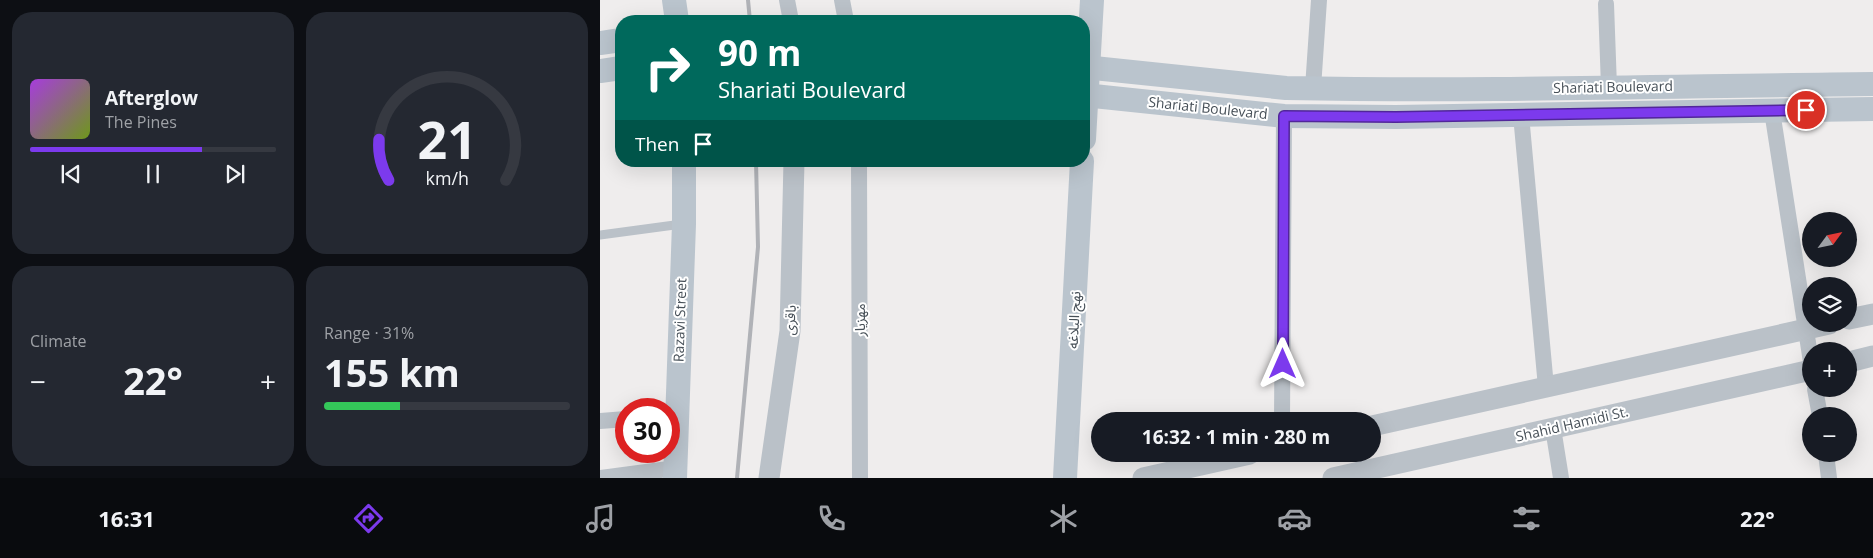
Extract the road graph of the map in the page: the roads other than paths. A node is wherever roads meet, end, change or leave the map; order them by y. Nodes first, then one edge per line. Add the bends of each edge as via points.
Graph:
1 (674, 0) edge
2 (787, 0) edge
3 (842, 0) edge
4 (1092, 0) edge
5 (1319, 0) edge
6 (1606, 4) dead end
7 (676, 15) edge
8 (790, 15) edge
9 (845, 15) edge
10 (1090, 22) edge
11 (615, 41) edge
12 (600, 43) edge
13 (1090, 67) edge
14 (615, 69) edge
15 (600, 71) edge
16 (1873, 84) edge
17 (1609, 87) junction
18 (1314, 88) junction
19 (1090, 96) edge
20 (1873, 110) edge
21 (1772, 111) junction
22 (1521, 115) junction
23 (1284, 116) junction
24 (684, 167) edge
25 (794, 167) edge
26 (859, 167) edge
27 (1082, 167) edge
28 (684, 224) junction
29 (600, 235) edge
30 (1802, 303) edge
31 (1873, 314) edge
32 (1857, 317) edge
33 (1802, 330) edge
34 (1873, 356) edge
35 (1857, 360) edge
36 (1802, 372) edge
37 (1546, 387) junction
38 (674, 398) edge
39 (1282, 412) edge
40 (615, 420) edge
41 (600, 421) edge
42 (1381, 424) edge
43 (1552, 428) junction
44 (1214, 462) edge
45 (1827, 462) edge
46 (676, 473) edge
47 (600, 478) edge
48 (769, 478) edge
49 (860, 478) edge
50 (1065, 478) edge
51 (1143, 478) edge
52 (1337, 478) edge
53 (1561, 478) edge
54 (1829, 478) edge

1 - 7 main road
2 - 8 street
3 - 9 street
4 - 10 main road
5 - 18 street
6 - 17 street
11 - 12 main road
13 - 18 main road, Shariati Boulevard via 1286,88
14 - 15 main road
16 - 17 main road, Shariati Boulevard
17 - 18 main road, Shariati Boulevard
19 - 23 main road, Shariati Boulevard
20 - 21 main road, Shariati Boulevard
21 - 22 main road, Shariati Boulevard
21 - 30 street
22 - 23 main road, Shariati Boulevard
22 - 37 street
23 - 39 street
24 - 28 main road, Razavi Street
25 - 48 street, باقری via 790,331
26 - 49 street, مهزیار
27 - 50 main road, نهج البلاغه
28 - 29 lane
28 - 38 main road, Razavi Street
31 - 32 street
33 - 37 street
34 - 35 street
36 - 43 street, Shahid Hamidi St.
37 - 42 street
40 - 41 street
43 - 52 street, Shahid Hamidi St.
43 - 53 street
44 - 51 street
45 - 54 street
46 - 47 street

